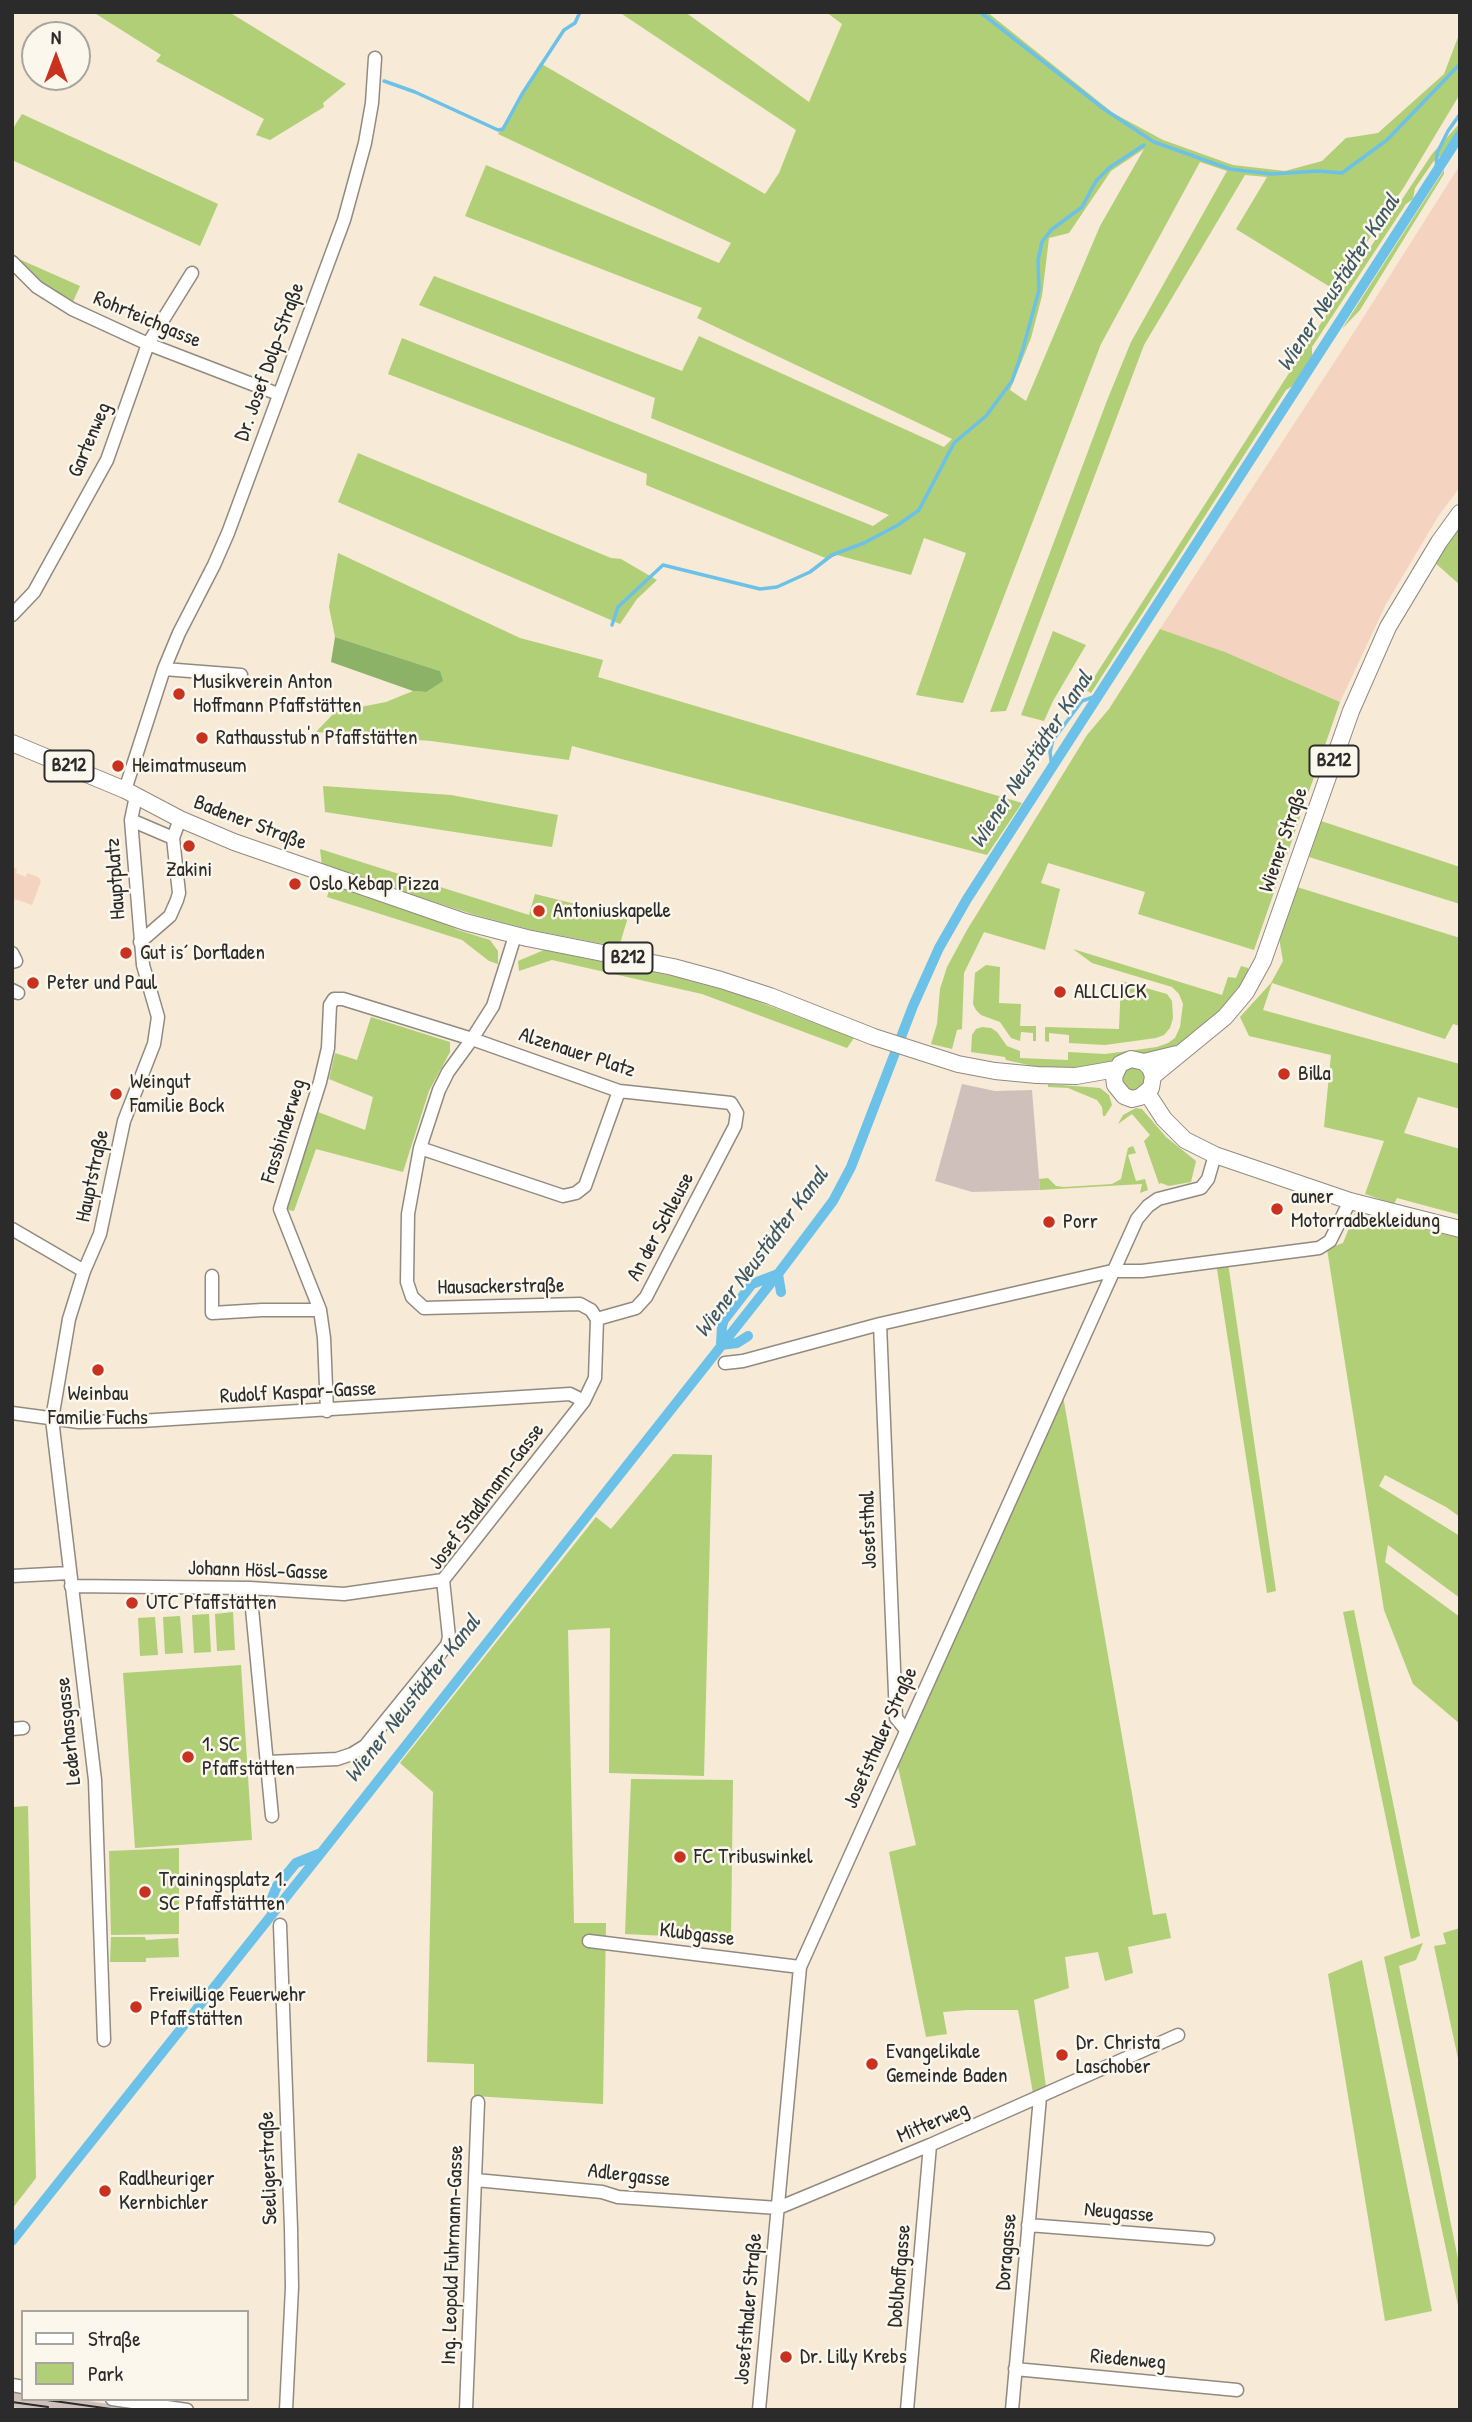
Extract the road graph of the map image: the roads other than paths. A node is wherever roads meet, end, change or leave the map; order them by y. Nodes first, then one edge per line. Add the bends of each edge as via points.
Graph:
1 (375, 58) dead end
2 (12, 262) edge
3 (192, 273) dead end
4 (148, 344) junction
5 (278, 394) junction
6 (1460, 513) edge
7 (12, 615) edge
8 (164, 669) junction
9 (242, 675) dead end
10 (12, 743) edge
11 (131, 793) junction
12 (180, 819) junction
13 (131, 820) junction
14 (173, 838) junction
15 (515, 936) junction
16 (140, 942) junction
17 (12, 953) edge
18 (12, 962) edge
19 (334, 999) joint
20 (472, 1039) junction
21 (1181, 1052) junction
22 (1144, 1062) junction
23 (1153, 1076) junction
24 (1115, 1077) junction
25 (618, 1091) junction
26 (1147, 1093) junction
27 (735, 1126) joint
28 (421, 1148) junction
29 (1215, 1155) junction
30 (1350, 1201) junction
31 (12, 1229) edge
32 (1460, 1229) edge
33 (84, 1271) junction
34 (1112, 1271) junction
35 (212, 1276) dead end
36 (320, 1310) junction
37 (597, 1319) junction
38 (880, 1324) junction
39 (725, 1363) dead end
40 (584, 1401) junction
41 (327, 1411) junction
42 (12, 1413) edge
43 (52, 1419) junction
44 (69, 1573) junction
45 (12, 1576) edge
46 (443, 1580) junction
47 (71, 1586) junction
48 (250, 1588) junction
49 (906, 1730) junction
50 (268, 1762) junction
51 (272, 1816) dead end
52 (280, 1925) dead end
53 (589, 1941) dead end
54 (800, 1966) junction
55 (1178, 2035) dead end
56 (104, 2040) dead end
57 (1040, 2097) junction
58 (478, 2102) dead end
59 (930, 2145) junction
60 (476, 2180) junction
61 (778, 2208) junction
62 (1028, 2225) junction
63 (1208, 2239) dead end
64 (1016, 2369) junction
65 (1237, 2390) dead end
66 (125, 2401) edge
67 (187, 2410) edge
68 (286, 2410) edge
69 (466, 2410) edge
70 (759, 2410) edge
71 (907, 2410) edge
72 (1012, 2410) edge

1 - 5 street, Dr. Josef Dolp-Straße via 365,142 344,220
2 - 4 street, Rohrteichgasse via 37,287 72,309
3 - 4 street, Gartenweg
4 - 5 street, Rohrteichgasse
4 - 7 street, Gartenweg via 107,460 34,592
5 - 8 street, Dr. Josef Dolp-Straße via 228,533
6 - 21 main road, Wiener Straße / B212 via 1388,627 1351,711 1263,961 1225,1017
8 - 9 street
8 - 11 street, Dr. Josef Dolp-Straße
10 - 11 main road, Badener Straße / B212
11 - 12 main road, Badener Straße / B212
11 - 13 street, Hauptplatz
12 - 14 street, Hauptplatz
12 - 15 main road, Badener Straße / B212 via 234,842
13 - 14 street, Hauptplatz
13 - 16 street, Hauptplatz
14 - 16 street, Hauptplatz via 177,900 170,916
15 - 20 street, Hausackerstraße via 493,1006
15 - 24 main road, Wiener Straße / B212 via 722,980 958,1064 995,1071
16 - 33 street, Hauptstraße via 158,1017 154,1044 124,1121 100,1234
17 - 18 street via 16,961
19 - 20 street, Alzenauer Platz
19 - 36 street, Fassbinderweg via 320,1082 280,1209
20 - 25 street, Alzenauer Platz
20 - 28 street, Hausackerstraße via 447,1072
21 - 22 main road, Wiener Straße / B212
21 - 23 main road, Wiener Straße / B212
22 - 23 main road
22 - 24 main road, Wiener Straße / B212 via 1131,1059 1120,1064
23 - 26 main road, Wiener Straße / B212
24 - 26 main road, Wiener Straße / B212 via 1124,1096
25 - 27 street, Alzenauer Platz via 731,1103 737,1114
25 - 28 street via 585,1186 576,1193 563,1196
26 - 29 main road via 1185,1140
27 - 37 street, An der Schleuse via 646,1297 636,1308
28 - 37 street, Hausackerstraße via 408,1214 407,1282 412,1297 424,1308 580,1304
29 - 30 main road
29 - 34 street, Josefsthaler Straße via 1208,1179 1200,1188 1148,1206
30 - 32 main road
30 - 34 street via 1331,1241 1318,1248
31 - 33 street
33 - 43 street, Hauptstraße via 69,1319
34 - 38 street
34 - 49 street, Josefsthaler Straße
35 - 36 street via 212,1313
36 - 41 street, Fassbinderweg
37 - 40 street via 595,1378
38 - 39 street
38 - 49 street, Josefsthal via 896,1718
40 - 41 street, Rudolf Kaspar-Gasse via 570,1394
40 - 46 street, Josef Stadlmann-Gasse
41 - 43 street, Rudolf Kaspar-Gasse via 140,1421
42 - 43 street, Rudolf Kaspar-Gasse
43 - 44 street, Lederhasgasse
44 - 45 street
44 - 47 street, Lederhasgasse
46 - 48 street, Johann Hösl-Gasse via 344,1594
46 - 50 street, Josef Stadlmann-Gasse via 447,1645 365,1746 337,1759
47 - 48 street, Johann Hösl-Gasse
47 - 56 street, Lederhasgasse via 95,1780
48 - 50 street
49 - 54 street, Josefsthaler Straße
50 - 51 street
52 - 68 street, Seeligerstraße via 291,2252
53 - 54 street, Klubgasse
54 - 61 street, Josefsthaler Straße
55 - 57 street, Mitterweg
57 - 59 street, Mitterweg
57 - 62 street, Doragasse
58 - 60 street, Ing. Leopold Fuhrmann-Gasse
59 - 61 street, Mitterweg
59 - 71 street, Doblhoffgasse
60 - 61 street, Adlergasse via 618,2197
60 - 69 street, Ing. Leopold Fuhrmann-Gasse
61 - 70 street, Josefsthaler Straße
62 - 63 street, Neugasse
62 - 64 street, Doragasse
64 - 65 street, Riedenweg
64 - 72 street, Doragasse
66 - 67 street

